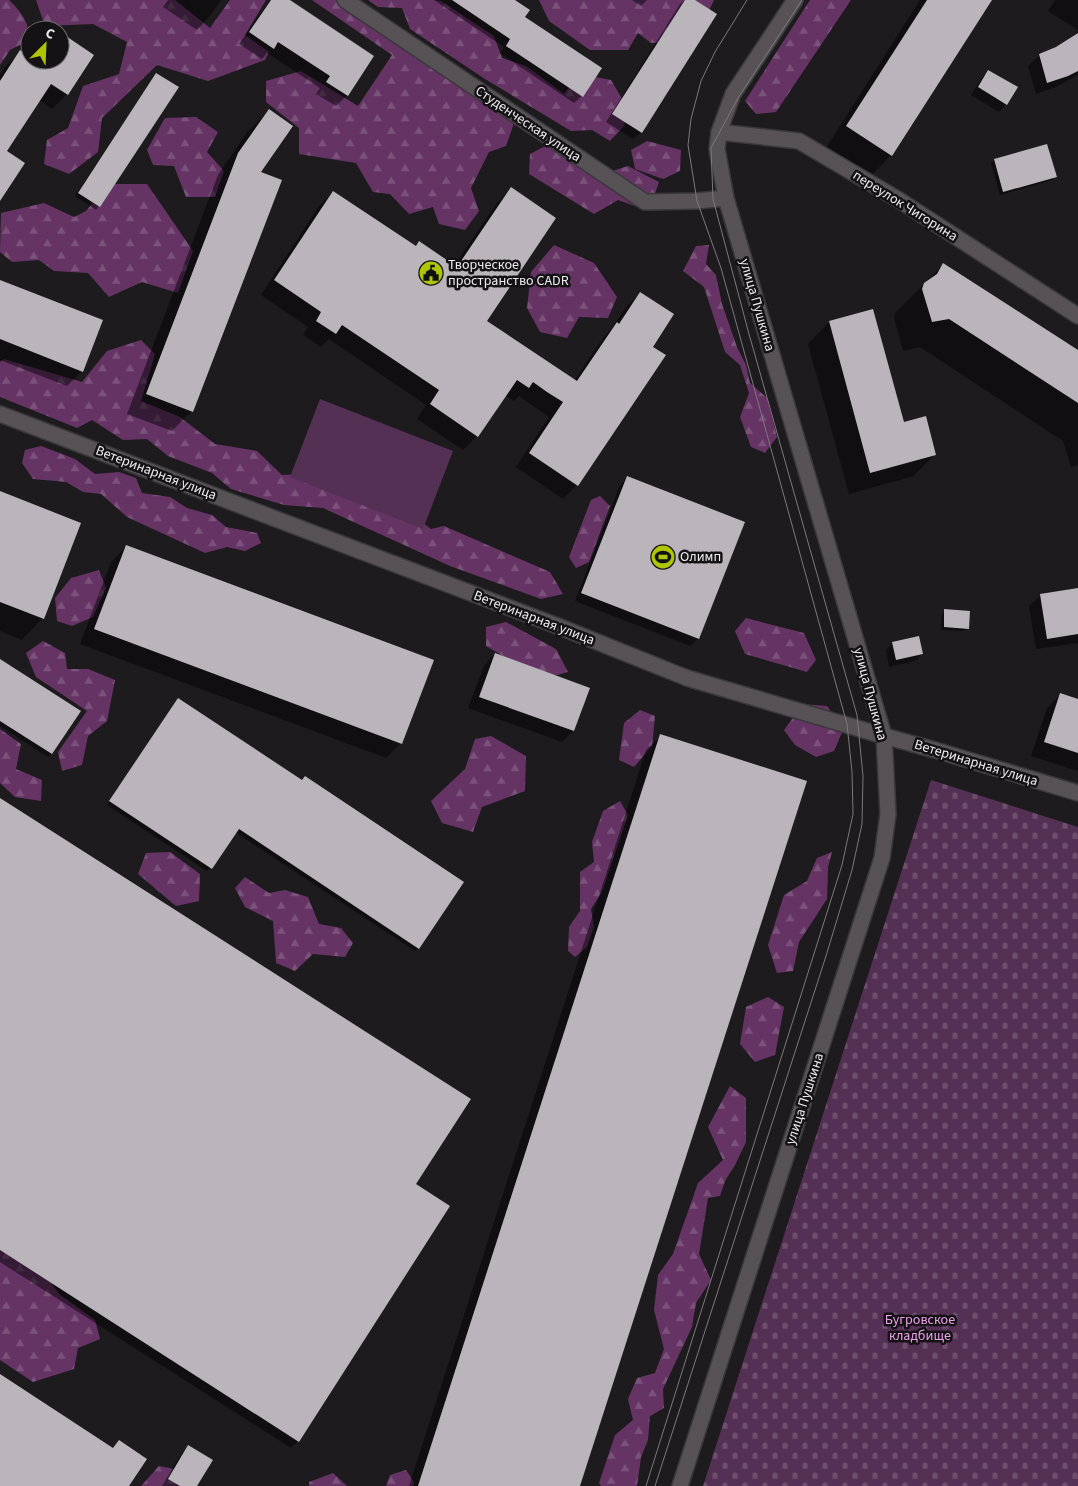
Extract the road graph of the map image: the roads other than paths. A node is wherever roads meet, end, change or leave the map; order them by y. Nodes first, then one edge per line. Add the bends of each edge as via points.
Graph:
1 (345, 0) edge
2 (795, 0) edge
3 (719, 132) junction
4 (726, 198) junction
5 (1078, 316) edge
6 (0, 414) edge
7 (884, 736) junction
8 (1078, 793) edge
9 (680, 1486) edge

1 - 4 street, Студенческая улица via 645,202
2 - 3 street, улица Пушкина via 734,94
3 - 4 street, улица Пушкина via 718,149
3 - 5 street, переулок Чигорина via 799,141 899,200
4 - 7 street, улица Пушкина
6 - 7 street, Ветеринарная улица via 687,678
7 - 8 street, Ветеринарная улица
7 - 9 street, улица Пушкина via 888,814 882,858

